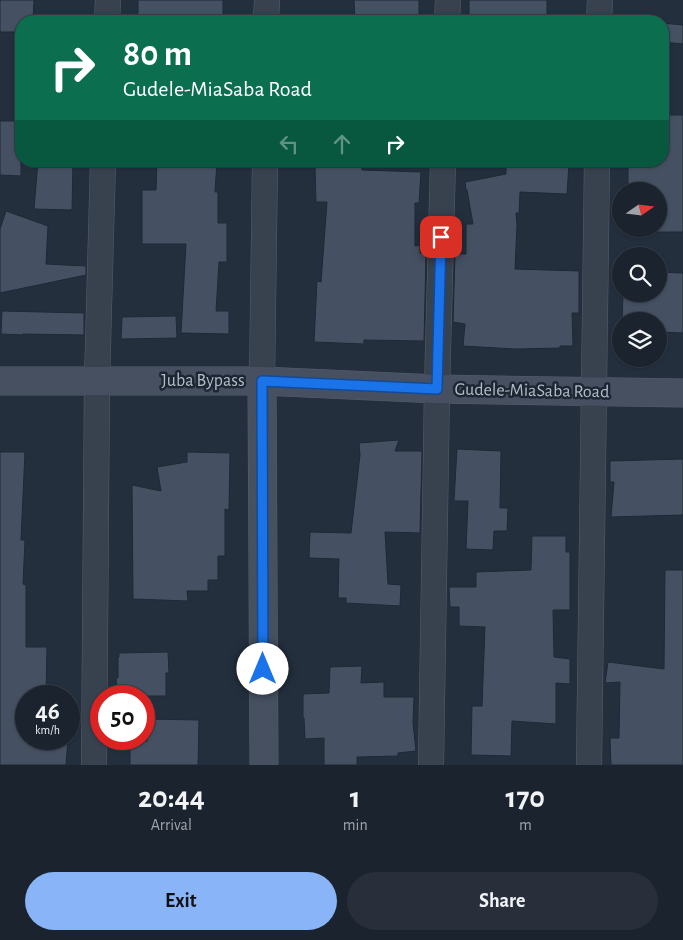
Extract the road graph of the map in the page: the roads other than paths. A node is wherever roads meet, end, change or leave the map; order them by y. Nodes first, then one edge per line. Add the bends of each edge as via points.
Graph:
1 (108, 0) edge
2 (266, 0) edge
3 (448, 0) edge
4 (600, 0) edge
5 (107, 15) edge
6 (266, 15) edge
7 (447, 15) edge
8 (599, 15) edge
9 (103, 167) edge
10 (265, 167) edge
11 (443, 167) edge
12 (597, 167) edge
13 (0, 381) edge
14 (97, 381) junction
15 (262, 381) junction
16 (437, 389) junction
17 (594, 392) junction
18 (683, 393) edge
19 (94, 765) edge
20 (264, 765) edge
21 (431, 765) edge
22 (589, 765) edge

1 - 5 street
2 - 6 street
3 - 7 street
4 - 8 street
9 - 14 street
10 - 15 street
11 - 16 street
12 - 17 street
13 - 14 main road, Juba Bypass
14 - 15 main road, Juba Bypass
14 - 19 street
15 - 16 main road, Gudele-MiaSaba Road
15 - 20 main road, Juba Bypass
16 - 17 main road, Gudele-MiaSaba Road
16 - 21 street
17 - 18 main road, Gudele-MiaSaba Road
17 - 22 street

